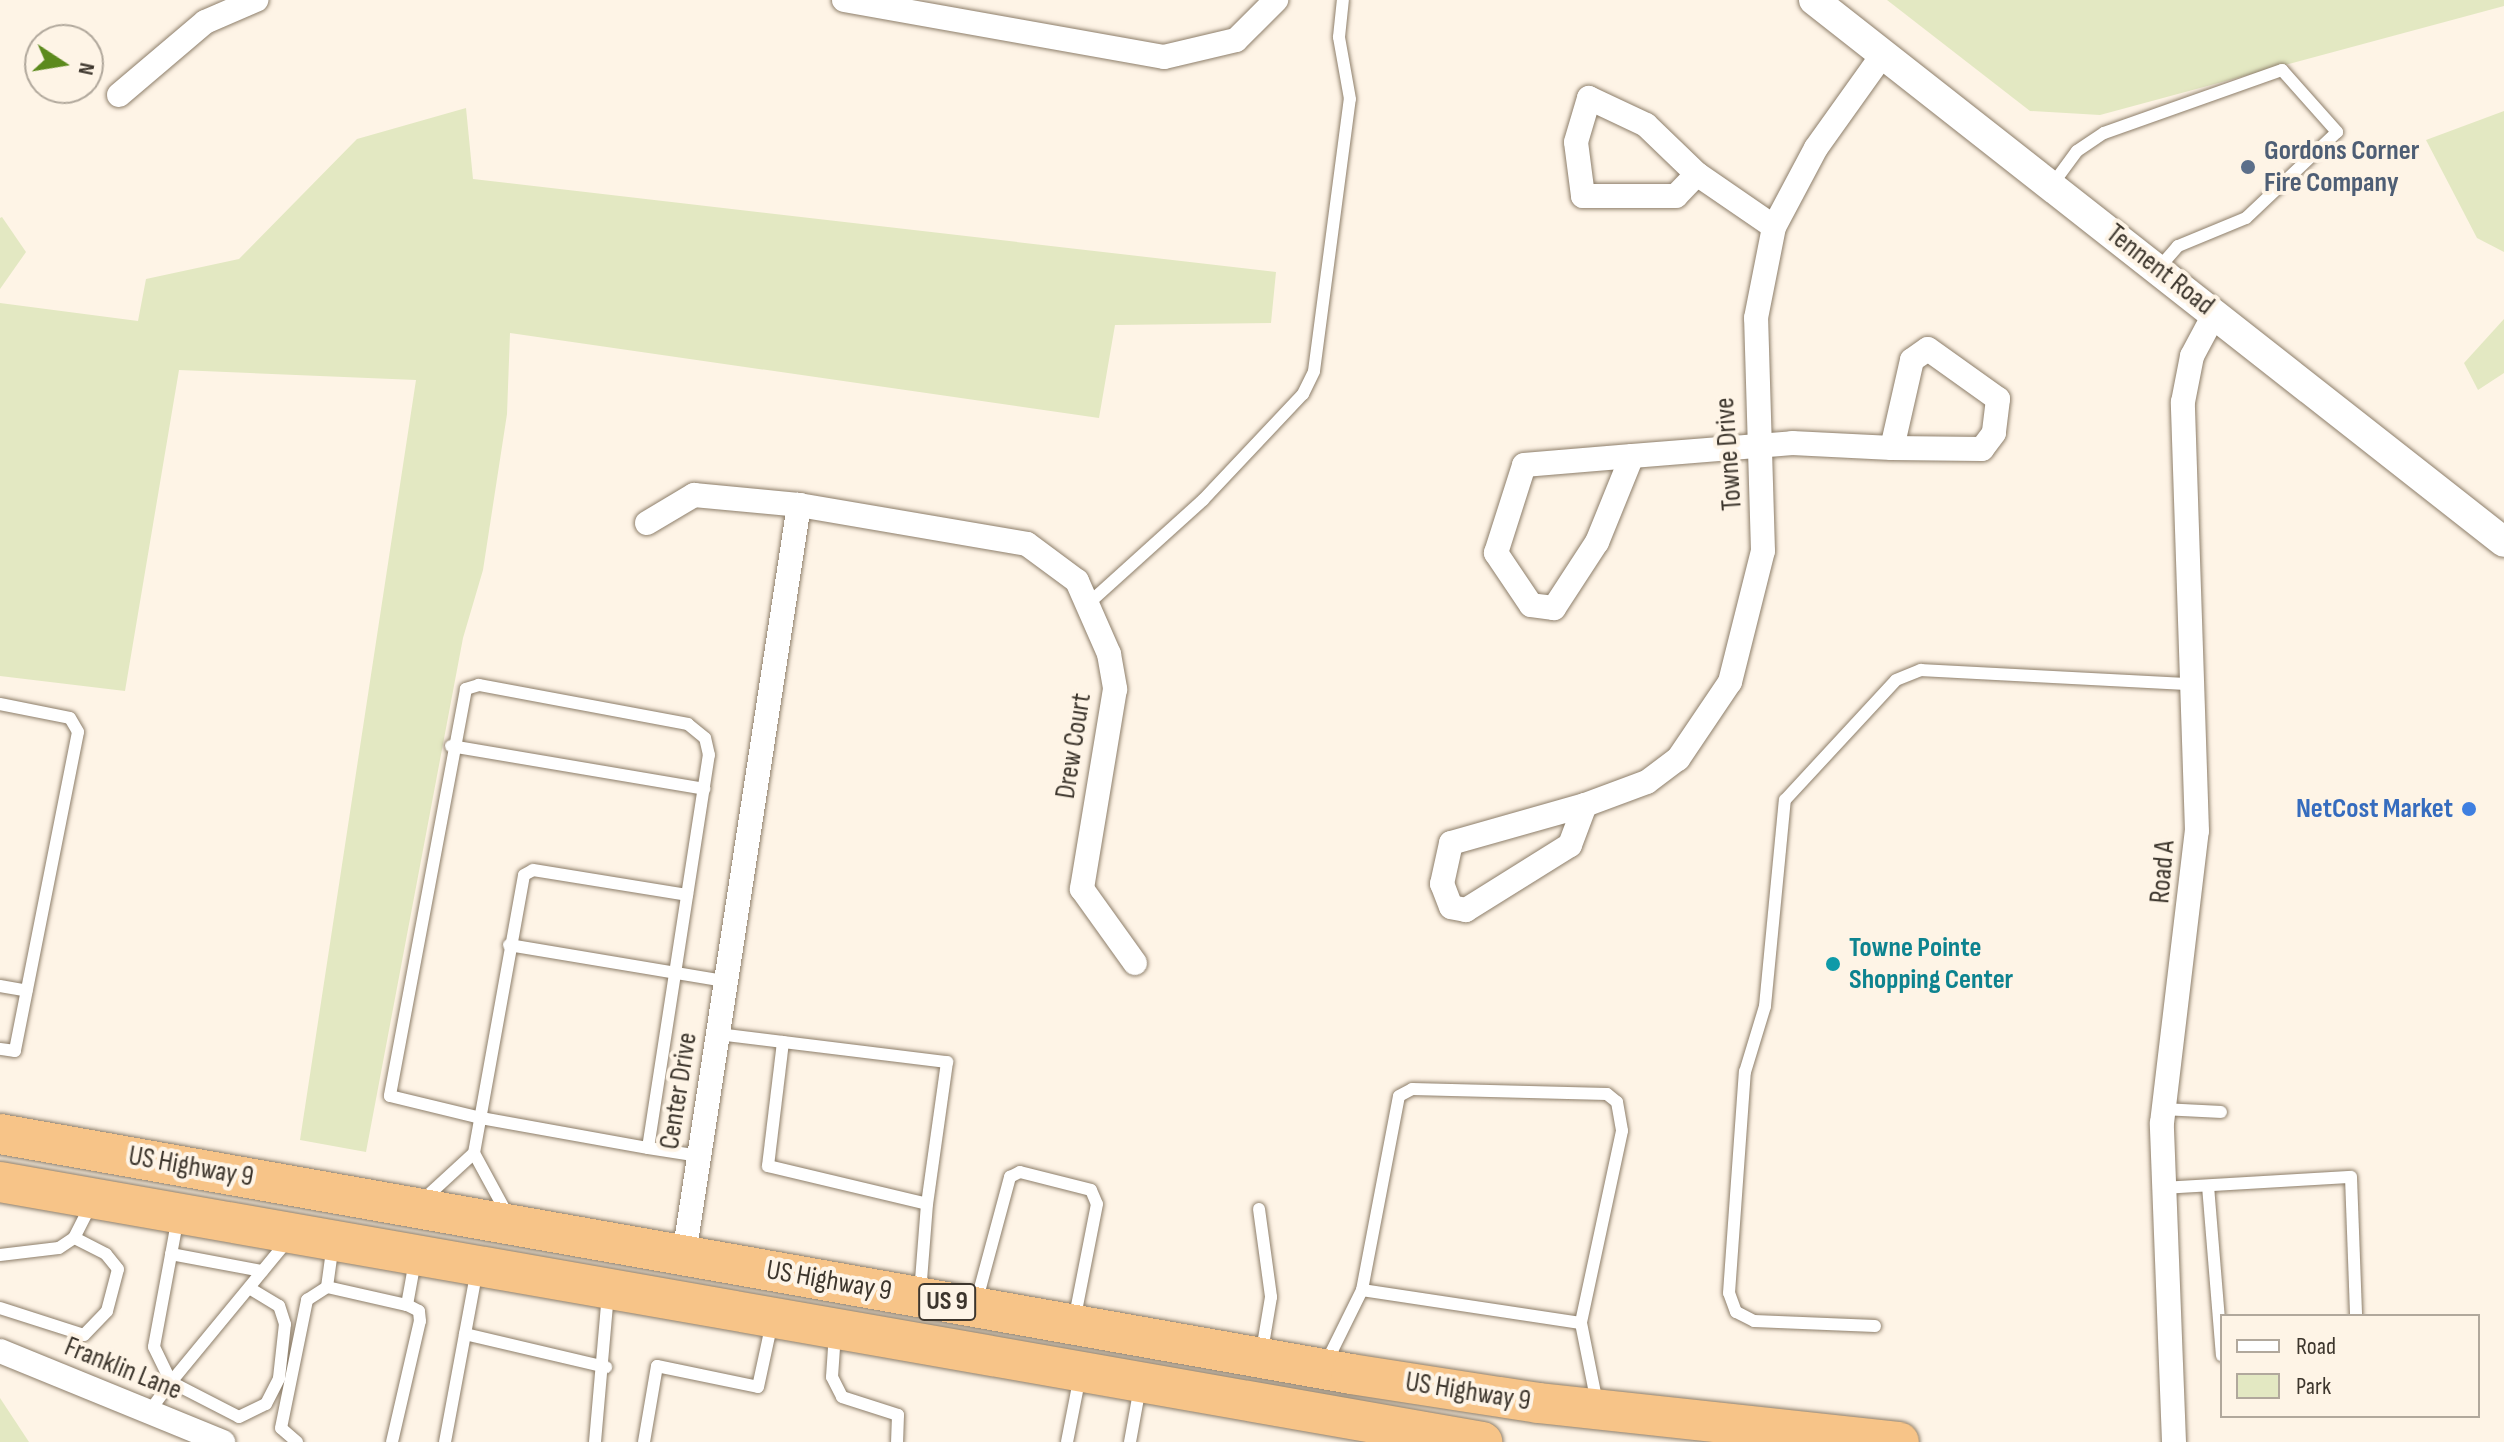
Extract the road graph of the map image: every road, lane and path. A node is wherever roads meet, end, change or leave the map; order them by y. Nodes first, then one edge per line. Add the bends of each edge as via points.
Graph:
1 (256, 0) edge
2 (844, 0) edge
3 (1276, 0) edge
4 (1343, 0) edge
5 (1814, 0) edge
6 (1883, 54) junction
7 (119, 95) dead end
8 (1697, 174) junction
9 (2052, 185) junction
10 (1774, 227) junction
11 (2158, 269) junction
12 (2215, 313) junction
13 (1759, 445) junction
14 (1892, 448) junction
15 (1632, 456) junction
16 (799, 505) junction
17 (647, 523) dead end
18 (2504, 542) edge
19 (1089, 603) junction
20 (2190, 684) junction
21 (0, 704) edge
22 (451, 746) junction
23 (704, 789) junction
24 (1585, 805) junction
25 (687, 895) junction
26 (509, 945) junction
27 (1135, 963) dead end
28 (675, 972) junction
29 (725, 981) junction
30 (0, 986) edge
31 (27, 991) junction
32 (718, 1034) junction
33 (783, 1042) junction
34 (0, 1049) edge
35 (2163, 1109) junction
36 (2221, 1112) dead end
37 (481, 1118) junction
38 (0, 1134) edge
39 (648, 1148) junction
40 (474, 1153) junction
41 (699, 1156) junction
42 (0, 1182) edge
43 (2208, 1186) junction
44 (2164, 1188) junction
45 (94, 1198) junction
46 (927, 1204) junction
47 (412, 1207) junction
48 (1259, 1209) dead end
49 (178, 1213) junction
50 (518, 1225) junction
51 (293, 1234) junction
52 (74, 1238) junction
53 (334, 1241) junction
54 (171, 1254) junction
55 (0, 1255) edge
56 (416, 1255) junction
57 (684, 1255) junction
58 (478, 1266) junction
59 (262, 1271) junction
60 (327, 1287) junction
61 (249, 1288) junction
62 (608, 1290) junction
63 (1362, 1290) junction
64 (920, 1297) junction
65 (407, 1305) junction
66 (975, 1307) junction
67 (0, 1308) edge
68 (2356, 1314) edge
69 (773, 1319) junction
70 (1581, 1323) junction
71 (1073, 1324) junction
72 (1875, 1326) dead end
73 (835, 1330) junction
74 (2220, 1331) edge
75 (465, 1334) junction
76 (0, 1351) edge
77 (1260, 1358) junction
78 (606, 1367) junction
79 (1323, 1369) junction
80 (1080, 1373) junction
81 (171, 1382) junction
82 (1141, 1384) junction
83 (1598, 1410) junction
84 (149, 1412) junction
85 (1372, 1433) edge
86 (223, 1442) edge
87 (293, 1442) edge
88 (392, 1442) edge
89 (445, 1442) edge
90 (595, 1442) edge
91 (644, 1442) edge
92 (897, 1442) edge
93 (1067, 1442) edge
94 (1130, 1442) edge
95 (1482, 1442) edge
96 (1899, 1442) edge
97 (2174, 1442) edge

1 - 7 street via 205,22
2 - 3 street via 1164,57 1236,40
4 - 19 lane via 1339,37 1350,99 1314,371 1303,394 1203,500
5 - 6 street, Tennent Road
6 - 9 street, Tennent Road
6 - 10 street, Towne Drive via 1806,163
8 - 8 street via 1676,196 1583,196 1576,142 1584,103 1589,98 1646,125
8 - 10 street
9 - 11 street, Tennent Road
9 - 11 lane via 2077,151 2104,133 2282,70 2337,132 2246,218 2178,246
10 - 13 street, Towne Drive via 1756,318
11 - 12 street, Tennent Road
12 - 18 street, Tennent Road
12 - 20 street, Road A via 2192,356 2183,402
13 - 14 street
13 - 15 street
13 - 24 street, Towne Drive via 1761,563 1730,682 1704,730 1671,765
14 - 14 street via 1919,352 1943,355 1998,399 1994,433 1982,449
15 - 15 street via 1597,542 1554,608 1531,605 1496,553 1524,465
16 - 17 street, Drew Court via 694,495
16 - 19 street, Drew Court via 1027,544 1077,581
16 - 29 street, Center Drive
19 - 27 street, Drew Court via 1115,689 1082,889
20 - 35 street, Road A via 2197,831
20 - 72 lane via 1921,670 1896,680 1785,800 1765,1006 1745,1072 1729,1293 1736,1312 1754,1321
21 - 31 lane via 77,723
22 - 23 lane
22 - 23 lane via 460,698 479,685 688,724 705,738 709,755
22 - 37 lane via 388,1081 390,1096 403,1103
23 - 25 lane
24 - 24 street, Towne Drive via 1570,845 1466,910 1451,907 1442,884 1451,843
25 - 26 lane via 533,870 524,875
25 - 28 lane
26 - 28 lane
26 - 37 lane
28 - 29 lane
28 - 39 lane
29 - 32 street, Center Drive
30 - 31 lane
31 - 34 lane via 15,1051
32 - 33 lane
32 - 41 street, Center Drive
33 - 46 lane via 768,1166
33 - 46 lane via 947,1062
35 - 36 lane
35 - 44 street, Road A
37 - 39 lane
37 - 40 lane
38 - 47 highway, US Highway 9 / US 9
39 - 41 lane
40 - 47 lane
40 - 50 lane via 488,1190
41 - 57 street, Center Drive
42 - 45 highway, US Highway 9 / US 9
43 - 44 lane
43 - 68 lane via 2351,1177
43 - 74 lane
44 - 97 street, Road A
45 - 49 highway, US Highway 9 / US 9
45 - 52 lane
46 - 64 lane
47 - 50 highway, US Highway 9 / US 9
48 - 77 lane via 1271,1297
49 - 51 highway, US Highway 9 / US 9
49 - 54 lane
50 - 57 highway, US Highway 9 / US 9
51 - 53 highway, US Highway 9 / US 9
51 - 59 lane
52 - 55 lane via 21,1258
52 - 67 lane via 106,1254 118,1269 107,1311 84,1335
53 - 56 highway, US Highway 9 / US 9
53 - 60 lane
54 - 59 lane
54 - 81 lane via 154,1347
56 - 58 highway, US Highway 9 / US 9
56 - 65 lane
57 - 64 highway, US Highway 9 / US 9
58 - 62 highway, US Highway 9 / US 9
58 - 75 lane
59 - 61 lane
60 - 65 lane
60 - 87 lane via 307,1300 281,1428
61 - 81 lane
61 - 81 lane via 279,1306 285,1324 279,1378 266,1404 239,1417
62 - 69 highway, US Highway 9 / US 9
62 - 78 lane via 600,1335
63 - 70 lane
63 - 70 lane via 1399,1096 1412,1089 1607,1094 1617,1102 1622,1131
63 - 79 lane
64 - 66 highway, US Highway 9 / US 9
65 - 88 lane via 419,1311 420,1321
66 - 71 highway, US Highway 9 / US 9
66 - 71 lane via 1010,1177 1020,1172 1091,1190 1097,1204
69 - 73 highway, US Highway 9 / US 9
69 - 91 lane via 758,1387 657,1366
70 - 83 lane
71 - 77 highway, US Highway 9 / US 9
73 - 80 highway, US Highway 9 / US 9
73 - 92 lane via 832,1377 842,1397 898,1415
75 - 78 lane
75 - 89 lane
76 - 84 street, Franklin Lane
77 - 79 highway, US Highway 9 / US 9
78 - 90 lane
79 - 83 highway, US Highway 9 / US 9
80 - 82 highway, US Highway 9 / US 9
80 - 93 lane
81 - 84 lane
82 - 85 highway, US Highway 9 / US 9
82 - 94 lane
83 - 96 highway, US Highway 9 / US 9
84 - 86 street, Franklin Lane
85 - 95 highway, US Highway 9 / US 9

